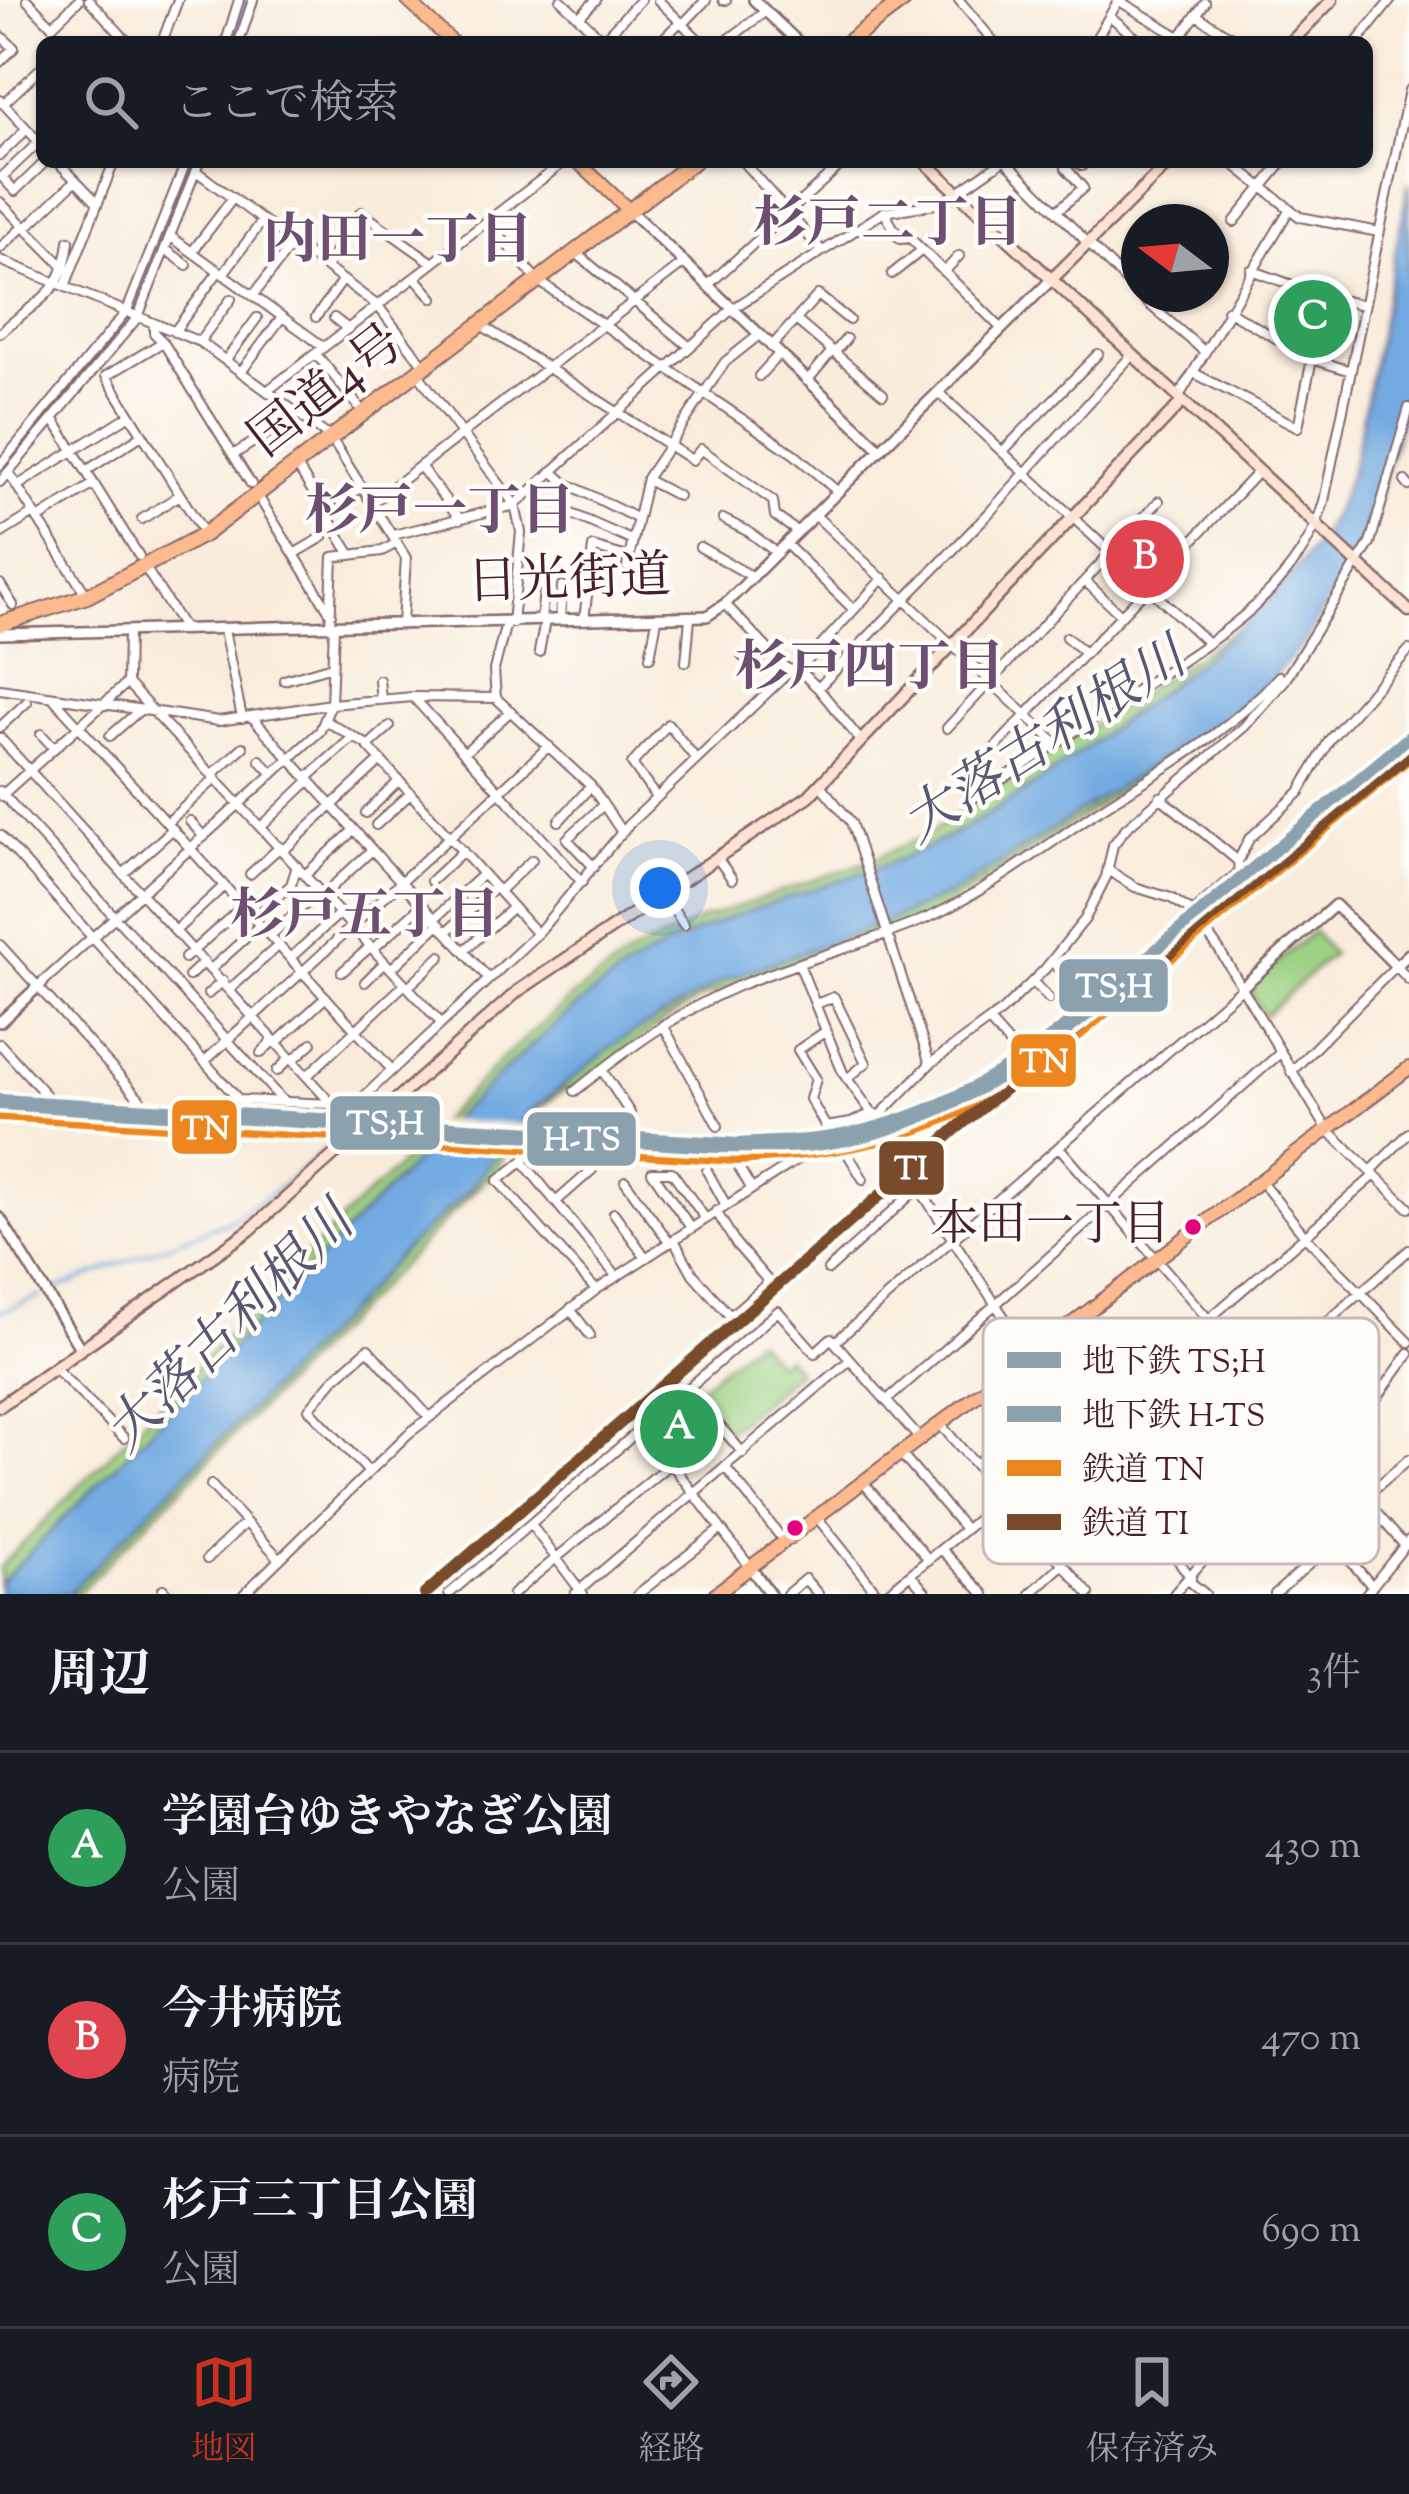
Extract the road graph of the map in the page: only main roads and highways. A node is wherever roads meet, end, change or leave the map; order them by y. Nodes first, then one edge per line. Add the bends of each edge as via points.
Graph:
1 (904, 0) edge
2 (1332, 0) edge
3 (409, 1) edge
4 (446, 36) edge
5 (856, 36) edge
6 (1297, 36) edge
7 (584, 168) edge
8 (685, 168) edge
9 (931, 168) edge
10 (1164, 168) edge
11 (630, 211) junction
12 (1051, 280) junction
13 (1180, 400) junction
14 (1409, 611) edge
15 (0, 624) edge
16 (1409, 1067) edge
17 (1076, 1318) edge
18 (983, 1390) edge
19 (0, 1406) edge
20 (715, 1594) edge

1 - 5 highway
2 - 6 main road
3 - 4 main road
7 - 11 main road
8 - 11 highway, 国道4号
9 - 12 main road
10 - 12 main road, 日光街道
11 - 15 highway, 国道4号 via 205,535 87,596
12 - 13 main road
13 - 14 main road
13 - 19 main road via 821,786 518,991 250,1230
16 - 17 main road
18 - 20 main road

